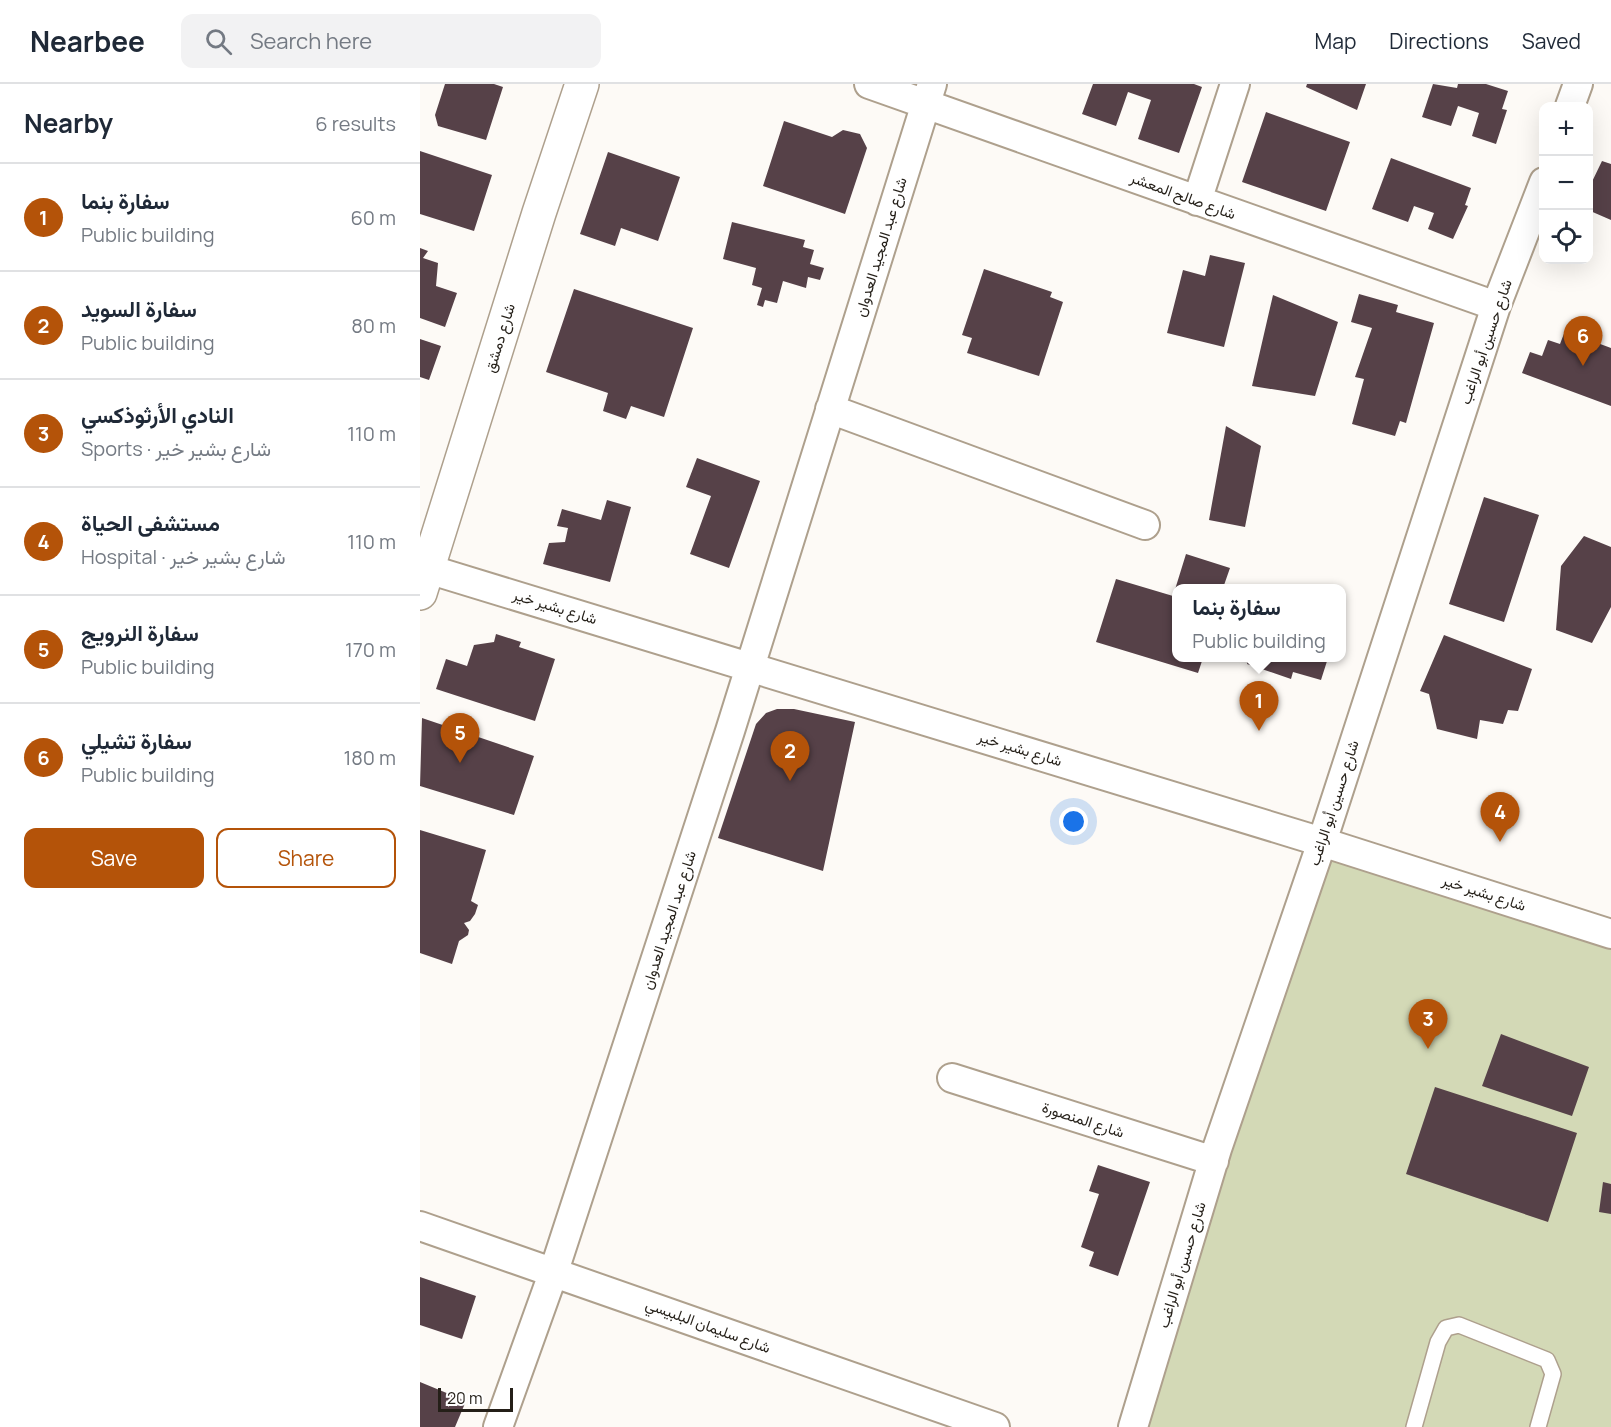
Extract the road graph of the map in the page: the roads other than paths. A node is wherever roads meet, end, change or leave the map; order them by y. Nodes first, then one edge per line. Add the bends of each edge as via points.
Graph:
1 (582, 84) edge
2 (869, 84) edge
3 (1235, 84) edge
4 (1578, 84) edge
5 (929, 93) edge
6 (1571, 102) edge
7 (1539, 195) edge
8 (1197, 201) junction
9 (1496, 306) junction
10 (830, 409) junction
11 (1145, 525) dead end
12 (424, 581) edge
13 (750, 666) junction
14 (1322, 842) junction
15 (1611, 934) edge
16 (952, 1078) dead end
17 (1214, 1161) junction
18 (420, 1226) edge
19 (554, 1271) junction
20 (498, 1427) edge
21 (995, 1427) edge
22 (1133, 1427) edge
23 (1414, 1427) edge
24 (1538, 1427) edge

1 - 12 street, شارع دمشق
2 - 5 street, شارع صالح المعشر
3 - 8 street
4 - 6 street
5 - 8 street, شارع صالح المعشر
5 - 10 street, شارع عبد المجيد العدوان
7 - 9 street, شارع حسين أبو الراغب
8 - 9 street, شارع صالح المعشر
9 - 14 street, شارع حسين أبو الراغب
10 - 11 street
10 - 13 street, شارع عبد المجيد العدوان
12 - 13 street, شارع بشير خير
13 - 14 street, شارع بشير خير
13 - 19 street, شارع عبد المجيد العدوان
14 - 15 street, شارع بشير خير
14 - 17 street, شارع حسين أبو الراغب
16 - 17 street, شارع المنصورة
17 - 22 street, شارع حسين أبو الراغب
18 - 19 street, شارع سليمان البلبيسي
19 - 20 street, شارع عبد المجيد العدوان
19 - 21 street, شارع سليمان البلبيسي
23 - 24 lane via 1438,1342 1446,1328 1459,1325 1547,1360 1553,1374

